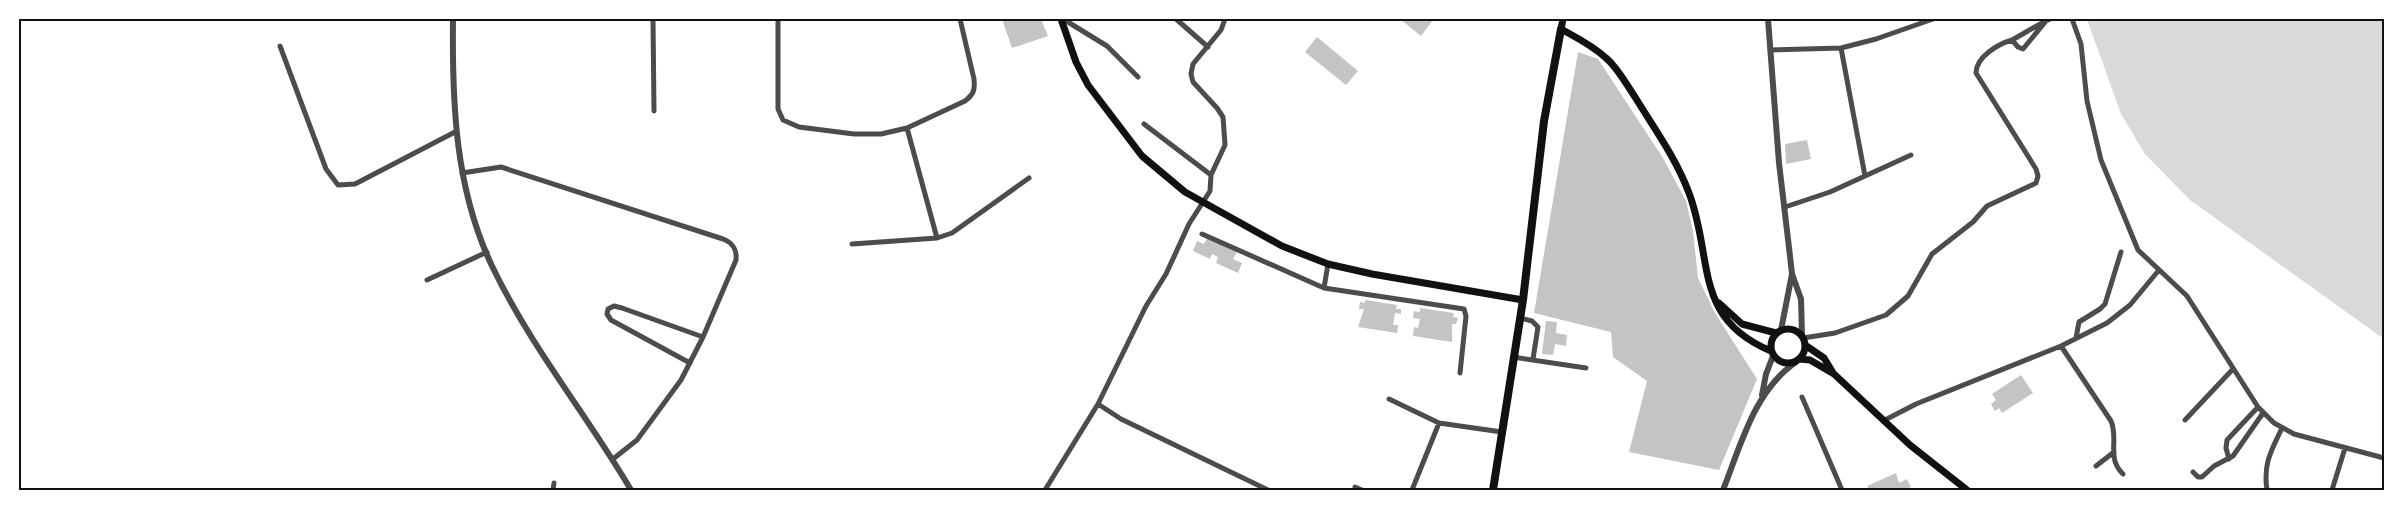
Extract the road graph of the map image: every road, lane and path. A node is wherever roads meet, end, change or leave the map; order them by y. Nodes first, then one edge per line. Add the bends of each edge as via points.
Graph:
1 (454, 19) edge
2 (653, 19) edge
3 (778, 19) edge
4 (960, 19) edge
5 (1062, 19) edge
6 (1176, 19) edge
7 (1225, 19) edge
8 (1563, 19) edge
9 (1768, 19) edge
10 (1933, 19) edge
11 (2072, 19) edge
12 (2048, 20) edge
13 (1561, 29) junction
14 (2012, 40) junction
15 (280, 46) dead end
16 (1208, 47) junction
17 (1841, 48) junction
18 (1770, 50) junction
19 (1138, 77) dead end
20 (654, 111) dead end
21 (1144, 124) dead end
22 (907, 128) junction
23 (455, 132) junction
24 (1911, 155) dead end
25 (462, 173) junction
26 (1211, 175) junction
27 (1865, 176) junction
28 (1029, 178) dead end
29 (1205, 200) junction
30 (1786, 207) junction
31 (1202, 234) dead end
32 (937, 238) junction
33 (852, 244) dead end
34 (487, 252) junction
35 (2120, 252) dead end
36 (1328, 264) junction
37 (2159, 270) junction
38 (1792, 274) junction
39 (427, 280) dead end
40 (1324, 288) junction
41 (1714, 297) junction
42 (1523, 300) junction
43 (1520, 318) junction
44 (1778, 331) junction
45 (703, 337) junction
46 (2076, 338) junction
47 (1804, 339) junction
48 (2061, 346) junction
49 (1772, 353) junction
50 (1513, 357) junction
51 (1533, 359) junction
52 (1797, 360) junction
53 (690, 363) junction
54 (1586, 368) dead end
55 (2233, 368) junction
56 (1460, 373) dead end
57 (1834, 374) junction
58 (1802, 397) dead end
59 (1390, 399) dead end
60 (1761, 399) junction
61 (1098, 404) junction
62 (2258, 407) junction
63 (2263, 413) junction
64 (2185, 420) dead end
65 (1884, 421) junction
66 (1439, 423) junction
67 (2282, 428) junction
68 (1502, 432) junction
69 (2345, 448) junction
70 (2114, 452) junction
71 (2384, 458) edge
72 (2229, 459) junction
73 (613, 460) junction
74 (2096, 466) dead end
75 (2193, 472) dead end
76 (2123, 474) dead end
77 (554, 483) dead end
78 (1354, 487) dead end
79 (554, 490) edge
80 (631, 490) edge
81 (1045, 490) edge
82 (1268, 490) edge
83 (1362, 490) edge
84 (1412, 490) edge
85 (1493, 490) edge
86 (1723, 490) edge
87 (1842, 490) edge
88 (1967, 490) edge
89 (2268, 490) edge
90 (2332, 490) edge

1 - 23 street
2 - 20 street
3 - 22 street via 778,109 786,123 854,134 881,134
4 - 22 street via 975,89 965,101
5 - 19 street via 1107,46
5 - 29 main road via 1076,62 1128,140 1166,178
6 - 16 street
7 - 16 street
8 - 13 main road
9 - 18 street
10 - 17 street
11 - 37 street via 2081,44 2087,101 2103,166 2132,240
12 - 14 street
12 - 14 street via 2024,49
13 - 41 main road via 1591,46 1612,64 1675,162 1698,220 1702,254
13 - 42 main road via 1544,121
14 - 47 street via 1996,47 1979,62 1976,73 2036,169 2036,183 1988,206 1932,254 1908,296 1886,315 1835,333
15 - 23 street via 326,169 338,185 356,184
16 - 26 street via 1193,64 1191,74 1193,82 1223,117 1226,145
17 - 18 street
17 - 27 street
18 - 30 street via 1779,163
21 - 26 street
22 - 32 street
23 - 25 street
24 - 27 street
25 - 34 street
25 - 45 street via 501,167 728,241 735,249 736,260
26 - 29 street via 1210,191
27 - 30 street
28 - 32 street via 952,233
29 - 36 main road via 1282,246
29 - 61 street via 1189,224
30 - 38 street
31 - 40 street
32 - 33 street
34 - 39 street
34 - 73 street via 508,298
35 - 46 street via 2105,304 2078,323
36 - 40 street
36 - 42 main road
37 - 46 street via 2123,312
37 - 55 street via 2187,296
38 - 44 street
38 - 47 street via 1801,299
40 - 56 street via 1464,309
41 - 44 main road via 1742,324
41 - 49 main road via 1734,329 1751,343
42 - 43 main road
43 - 50 main road
43 - 51 street via 1532,321 1538,327
44 - 47 main road via 1792,329
44 - 49 main road via 1771,341
45 - 53 street
45 - 53 street via 616,306 608,309 611,320
46 - 48 street
47 - 52 main road via 1803,355
47 - 57 main road via 1824,358
48 - 65 street via 1916,404
48 - 70 street via 2112,421
49 - 52 main road via 1786,363
49 - 60 street
50 - 51 street
50 - 68 main road
51 - 54 street
52 - 57 main road via 1810,360
52 - 60 street via 1782,372
53 - 73 street via 637,440
55 - 62 street
55 - 64 street
57 - 65 main road
58 - 87 street
59 - 66 street
60 - 86 street
61 - 81 street
61 - 82 street via 1121,419
62 - 63 street
62 - 72 street via 2227,440
63 - 67 street
63 - 72 street
65 - 88 main road
66 - 68 street
66 - 84 street
67 - 69 street
67 - 89 street via 2267,461
68 - 85 main road
69 - 71 street
69 - 90 street
70 - 74 street
70 - 76 street via 2116,466
72 - 75 street via 2202,477
73 - 80 street
77 - 79 street
78 - 83 street

